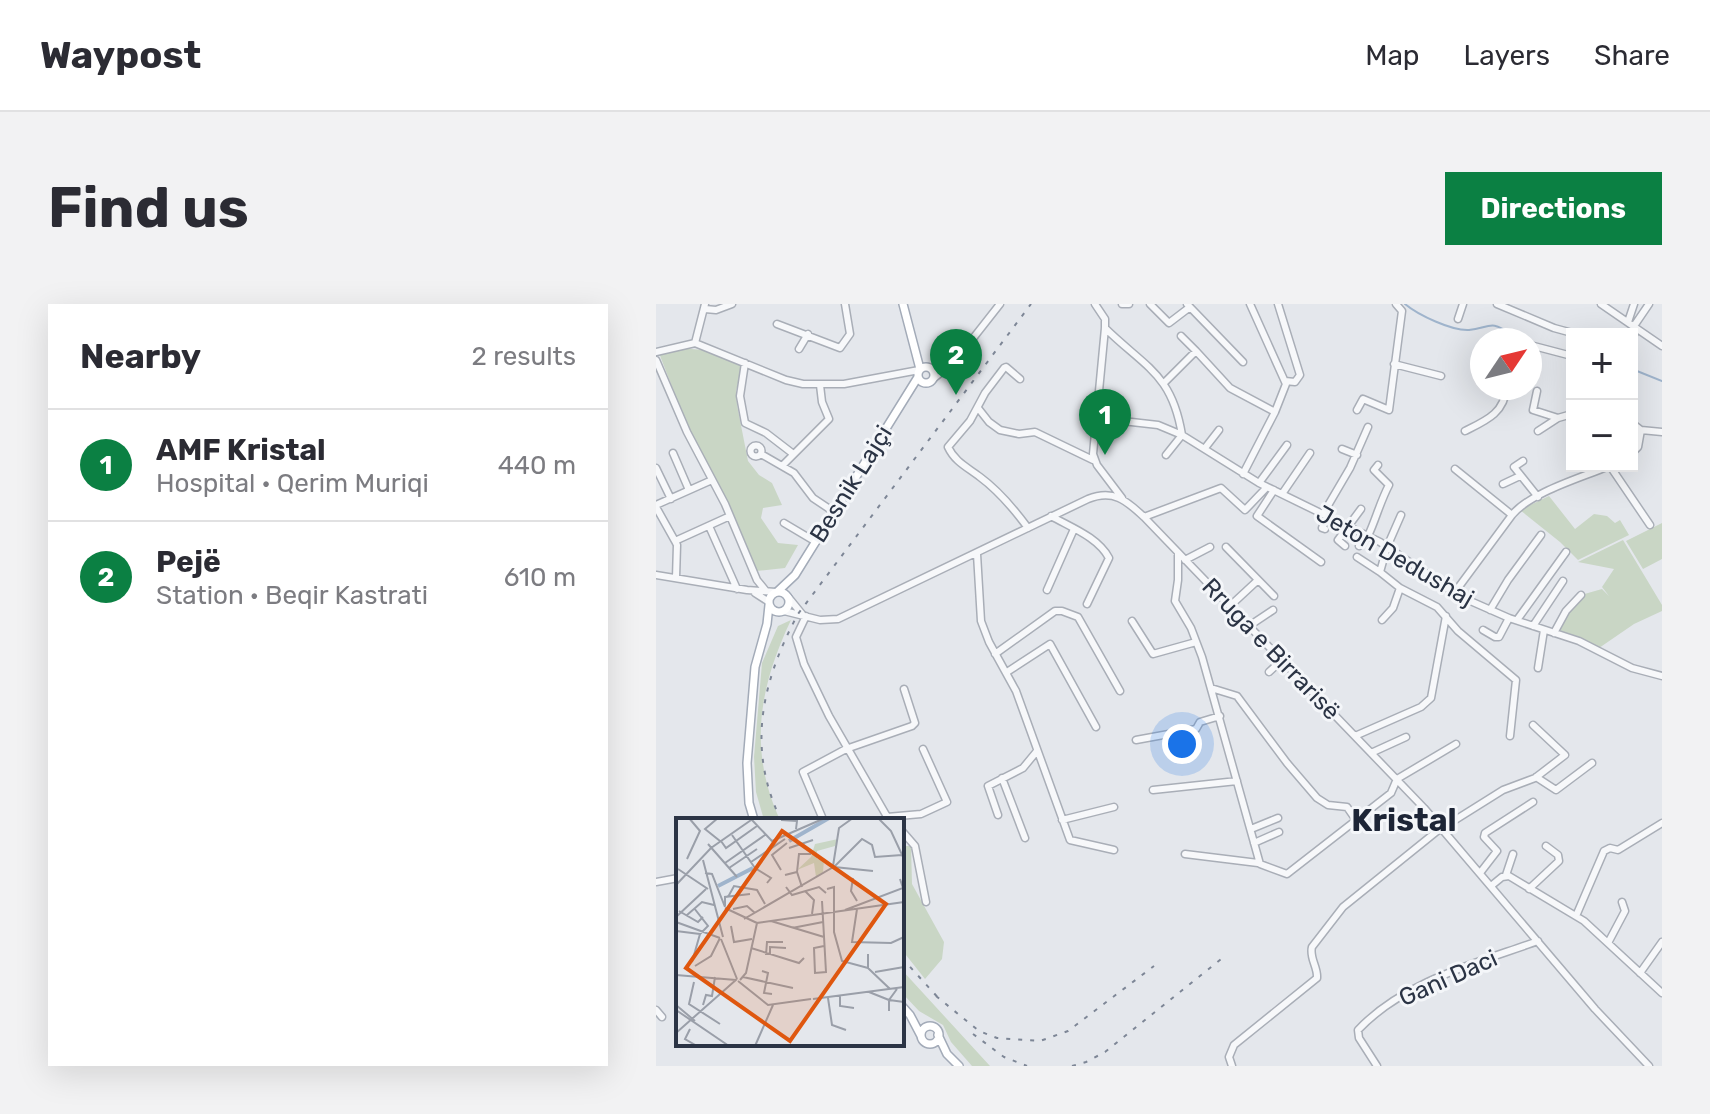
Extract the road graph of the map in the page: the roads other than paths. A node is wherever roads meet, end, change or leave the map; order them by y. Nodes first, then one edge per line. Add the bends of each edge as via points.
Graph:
1 (732, 304) edge
2 (845, 304) edge
3 (903, 304) edge
4 (1000, 304) edge
5 (1095, 304) edge
6 (1122, 304) edge
7 (1129, 304) edge
8 (1150, 304) edge
9 (1250, 304) edge
10 (1278, 304) edge
11 (1396, 304) edge
12 (1463, 304) edge
13 (1497, 304) edge
14 (1601, 304) edge
15 (1634, 304) edge
16 (1649, 304) edge
17 (1189, 306) edge
18 (705, 307) edge
19 (1458, 319) dead end
20 (777, 324) dead end
21 (1633, 325) junction
22 (1105, 328) junction
23 (1633, 328) edge
24 (1566, 331) edge
25 (808, 334) junction
26 (1181, 336) dead end
27 (695, 343) junction
28 (1662, 346) edge
29 (1542, 348) edge
30 (799, 349) dead end
31 (1196, 351) junction
32 (656, 352) edge
33 (1566, 354) edge
34 (656, 360) edge
35 (1243, 362) dead end
36 (745, 363) junction
37 (1394, 364) junction
38 (658, 370) edge
39 (924, 373) junction
40 (1441, 376) dead end
41 (1020, 379) dead end
42 (1285, 381) junction
43 (1165, 382) junction
44 (820, 385) junction
45 (1502, 400) edge
46 (1535, 400) edge
47 (978, 408) junction
48 (1357, 410) dead end
49 (1275, 412) junction
50 (1566, 416) edge
51 (1096, 418) junction
52 (1558, 418) junction
53 (1368, 427) dead end
54 (1638, 428) edge
55 (1219, 430) dead end
56 (1641, 430) junction
57 (1465, 431) dead end
58 (1538, 431) dead end
59 (1662, 432) edge
60 (1182, 435) junction
61 (1287, 445) dead end
62 (1638, 447) edge
63 (1205, 448) junction
64 (1342, 449) dead end
65 (673, 453) dead end
66 (792, 453) junction
67 (1310, 453) dead end
68 (761, 454) dead end
69 (1166, 455) dead end
70 (1357, 455) junction
71 (1094, 460) junction
72 (1523, 461) dead end
73 (783, 465) junction
74 (1378, 465) dead end
75 (656, 468) edge
76 (1455, 469) dead end
77 (1596, 472) edge
78 (1614, 472) edge
79 (1243, 474) junction
80 (1520, 476) junction
81 (712, 480) junction
82 (1259, 483) junction
83 (1503, 484) dead end
84 (1270, 488) junction
85 (689, 490) junction
86 (1282, 494) junction
87 (1538, 497) junction
88 (1122, 498) junction
89 (671, 499) junction
90 (656, 506) edge
91 (1361, 509) dead end
92 (834, 512) junction
93 (1325, 515) junction
94 (1401, 515) dead end
95 (1512, 515) junction
96 (730, 516) junction
97 (1051, 516) junction
98 (1144, 517) junction
99 (784, 523) dead end
100 (1650, 525) dead end
101 (709, 526) junction
102 (1348, 526) junction
103 (1028, 528) junction
104 (1074, 529) junction
105 (1325, 529) dead end
106 (1541, 535) dead end
107 (1367, 536) junction
108 (675, 541) junction
109 (816, 542) junction
110 (1345, 546) dead end
111 (1359, 546) dead end
112 (1210, 547) dead end
113 (1226, 547) dead end
114 (1387, 547) junction
115 (1566, 552) dead end
116 (1178, 553) junction
117 (977, 554) junction
118 (1357, 557) dead end
119 (1185, 560) junction
120 (1321, 562) dead end
121 (1380, 572) junction
122 (754, 574) junction
123 (656, 575) edge
124 (795, 575) junction
125 (676, 578) junction
126 (1258, 580) junction
127 (1563, 581) dead end
128 (1400, 588) junction
129 (741, 589) junction
130 (1047, 590) dead end
131 (766, 591) junction
132 (776, 592) junction
133 (1455, 592) junction
134 (1581, 595) dead end
135 (1274, 596) dead end
136 (789, 598) junction
137 (769, 603) junction
138 (1087, 604) dead end
139 (1230, 606) junction
140 (1273, 610) dead end
141 (1490, 610) junction
142 (783, 611) junction
143 (804, 615) junction
144 (1446, 616) junction
145 (1513, 619) junction
146 (1382, 620) dead end
147 (1132, 621) dead end
148 (1249, 626) junction
149 (1533, 626) junction
150 (1483, 630) dead end
151 (1544, 630) junction
152 (1554, 633) junction
153 (1196, 642) junction
154 (762, 643) junction
155 (995, 654) junction
156 (1282, 660) junction
157 (1538, 668) dead end
158 (1007, 672) junction
159 (1269, 672) dead end
160 (1661, 677) edge
161 (1211, 688) junction
162 (904, 689) dead end
163 (1120, 691) dead end
164 (1220, 716) junction
165 (1533, 725) dead end
166 (1096, 727) dead end
167 (1355, 736) junction
168 (1510, 736) dead end
169 (1406, 737) dead end
170 (1136, 740) dead end
171 (1456, 744) dead end
172 (846, 749) junction
173 (923, 749) dead end
174 (1037, 751) junction
175 (1371, 753) junction
176 (1592, 763) dead end
177 (1536, 777) junction
178 (1002, 778) junction
179 (1397, 779) junction
180 (1237, 781) junction
181 (1153, 790) dead end
182 (1391, 793) junction
183 (1410, 793) junction
184 (1533, 802) dead end
185 (1114, 807) dead end
186 (998, 815) dead end
187 (822, 817) dead end
188 (753, 818) edge
189 (886, 818) edge
190 (894, 818) edge
191 (1278, 818) dead end
192 (1062, 820) junction
193 (1356, 820) junction
194 (1662, 823) edge
195 (1251, 829) junction
196 (1443, 829) junction
197 (1279, 832) dead end
198 (904, 833) edge
199 (1025, 838) dead end
200 (1254, 843) junction
201 (1546, 846) dead end
202 (1114, 850) dead end
203 (1185, 854) dead end
204 (1513, 854) dead end
205 (1258, 863) junction
206 (1480, 873) junction
207 (1506, 875) junction
208 (676, 878) edge
209 (656, 882) edge
210 (1491, 886) junction
211 (1529, 889) junction
212 (926, 902) dead end
213 (1622, 902) dead end
214 (1576, 916) junction
215 (1538, 941) junction
216 (1662, 942) edge
217 (1608, 943) junction
218 (1640, 973) junction
219 (1662, 993) edge
220 (904, 1008) edge
221 (656, 1010) edge
222 (910, 1015) junction
223 (662, 1017) dead end
224 (931, 1026) junction
225 (938, 1035) junction
226 (921, 1036) junction
227 (930, 1044) junction
228 (947, 1054) junction
229 (959, 1066) edge
230 (1232, 1066) edge
231 (1377, 1066) edge
232 (1649, 1066) edge

1 - 18 street via 716,310
2 - 25 street via 850,334 844,345 840,348
3 - 39 main road
4 - 39 street via 950,365
5 - 22 street
6 - 7 street
8 - 17 street via 1169,323
9 - 42 street
10 - 42 street via 1300,375 1295,382
11 - 37 street via 1402,311
12 - 19 street
13 - 24 street
14 - 21 street
15 - 21 street
16 - 21 street
17 - 35 street
18 - 27 street
20 - 25 street
21 - 23 street
21 - 28 street
22 - 43 street
22 - 51 street
25 - 30 street
26 - 31 street
27 - 32 street
27 - 36 street
29 - 33 street
31 - 43 street
31 - 49 street via 1230,388
34 - 38 street
36 - 44 street via 786,380
36 - 66 street via 740,396 745,423
37 - 40 street
37 - 48 street via 1389,410 1363,399
38 - 81 street
39 - 44 street
39 - 92 main road, Besnik Lajçi
41 - 47 street via 1004,368
42 - 49 street
43 - 60 street
44 - 66 street via 829,419
45 - 57 street via 1490,418
46 - 52 street via 1533,410
47 - 71 street via 1000,430 1035,432
47 - 103 street via 950,451
49 - 79 street
50 - 52 street
51 - 60 street, Jeton Dedushaj via 1158,425
51 - 71 street
52 - 58 street
53 - 70 street
54 - 56 street
55 - 63 street
56 - 59 street
56 - 62 street
60 - 63 street, Jeton Dedushaj
60 - 69 street
61 - 82 street
63 - 79 street, Jeton Dedushaj
64 - 70 street
65 - 85 street
66 - 73 street
67 - 86 street
68 - 73 street
70 - 93 street
71 - 88 street, Rruga e Birrarisë
72 - 80 street via 1514,467
73 - 92 street
74 - 107 street via 1374,470 1389,485
75 - 89 street
76 - 95 street
77 - 87 street
78 - 100 street
79 - 82 street, Jeton Dedushaj
80 - 83 street
80 - 87 street
81 - 85 street
81 - 96 street
82 - 84 street, Jeton Dedushaj
84 - 86 street, Jeton Dedushaj
84 - 98 street via 1245,510 1221,488
84 - 120 street via 1257,516
85 - 89 street
86 - 93 street, Jeton Dedushaj
87 - 95 street
88 - 97 street via 1094,496
88 - 98 street, Rruga e Birrarisë
89 - 90 street
90 - 108 street
91 - 102 street
92 - 109 main road, Besnik Lajçi
93 - 102 street, Jeton Dedushaj
93 - 105 street
94 - 114 street
95 - 133 street
96 - 101 street
96 - 122 street
97 - 103 street
97 - 104 street
98 - 116 street, Rruga e Birrarisë
99 - 109 street
101 - 108 street
101 - 129 street
102 - 107 street, Jeton Dedushaj
102 - 110 street via 1338,540
103 - 117 street
104 - 130 street
104 - 138 street via 1109,558
106 - 141 street
107 - 111 street
107 - 114 street, Jeton Dedushaj
108 - 125 street
109 - 124 main road, Besnik Lajçi
112 - 119 street
113 - 126 street
114 - 121 street
114 - 133 street, Jeton Dedushaj
115 - 145 street
116 - 119 street, Rruga e Birrarisë
116 - 153 street via 1175,601
117 - 143 street via 838,619
117 - 155 street via 979,608
118 - 121 street
119 - 139 street, Rruga e Birrarisë
121 - 128 street
122 - 129 street
122 - 131 street
123 - 125 street
124 - 132 main road, Besnik Lajçi
124 - 136 main road, Besnik Lajçi
125 - 129 street
126 - 135 street
126 - 139 street
127 - 149 street
128 - 144 street
128 - 146 street
129 - 131 street
129 - 137 street
131 - 132 street
132 - 136 main road
132 - 137 main road
133 - 141 street, Jeton Dedushaj
134 - 152 street
136 - 142 main road
136 - 143 street
137 - 142 main road via 774,611
137 - 154 main road
139 - 148 street, Rruga e Birrarisë
140 - 148 street
141 - 145 street, Jeton Dedushaj
142 - 143 street
142 - 154 main road
143 - 172 street via 796,643
144 - 167 street via 1431,698
144 - 168 street via 1516,680
145 - 149 street, Jeton Dedushaj
145 - 150 street, Jeton Dedushaj via 1499,637
147 - 153 street via 1153,654
148 - 156 street, Rruga e Birrarisë
149 - 151 street, Jeton Dedushaj
151 - 152 street, Jeton Dedushaj
151 - 157 street
152 - 160 street, Jeton Dedushaj
153 - 161 street
154 - 188 main road via 754,673 747,763
155 - 158 street
155 - 163 street via 1062,611 1078,617
156 - 159 street
156 - 167 street, Rruga e Birrarisë
158 - 166 street via 1050,644
158 - 174 street
161 - 164 street
161 - 193 street via 1237,696 1317,798 1347,807
162 - 172 street via 915,723
164 - 170 street via 1200,722 1196,729
164 - 180 street
165 - 177 street via 1565,753
167 - 175 street, Rruga e Birrarisë
169 - 175 street
171 - 179 street
172 - 187 street via 803,772
172 - 189 street
173 - 190 street via 947,802 921,814
174 - 178 street via 1023,768
174 - 192 street
175 - 179 street, Rruga e Birrarisë
176 - 177 street via 1556,790
177 - 196 street via 1503,790
178 - 186 street via 988,786
178 - 199 street
179 - 182 street
179 - 183 street, Rruga e Birrarisë
180 - 181 street
180 - 195 street
182 - 183 street
182 - 193 street
183 - 196 street, Rruga e Birrarisë
184 - 206 street via 1485,833 1497,851
185 - 192 street
191 - 195 street
192 - 202 street via 1070,840
193 - 205 street via 1287,874
194 - 214 street via 1618,850 1604,851
195 - 200 street
196 - 206 street, Rruga e Birrarisë
196 - 230 street via 1334,917 1310,952 1317,978 1234,1045
197 - 200 street
198 - 212 street via 915,846
200 - 205 street
201 - 211 street via 1559,861
203 - 205 street
204 - 207 street
206 - 210 street, Rruga e Birrarisë
207 - 210 street
207 - 211 street
208 - 209 street
210 - 215 street, Rruga e Birrarisë
211 - 214 street
213 - 217 street via 1625,911
214 - 217 street
215 - 231 street, Gani Daci via 1399,997 1358,1030
215 - 232 street, Rruga e Birrarisë
216 - 218 street
217 - 218 street
218 - 219 street
220 - 222 main road
221 - 223 street
222 - 224 main road
222 - 226 main road
224 - 225 main road
224 - 226 main road
225 - 227 main road
225 - 228 main road
226 - 227 main road
227 - 228 main road
228 - 229 main road

